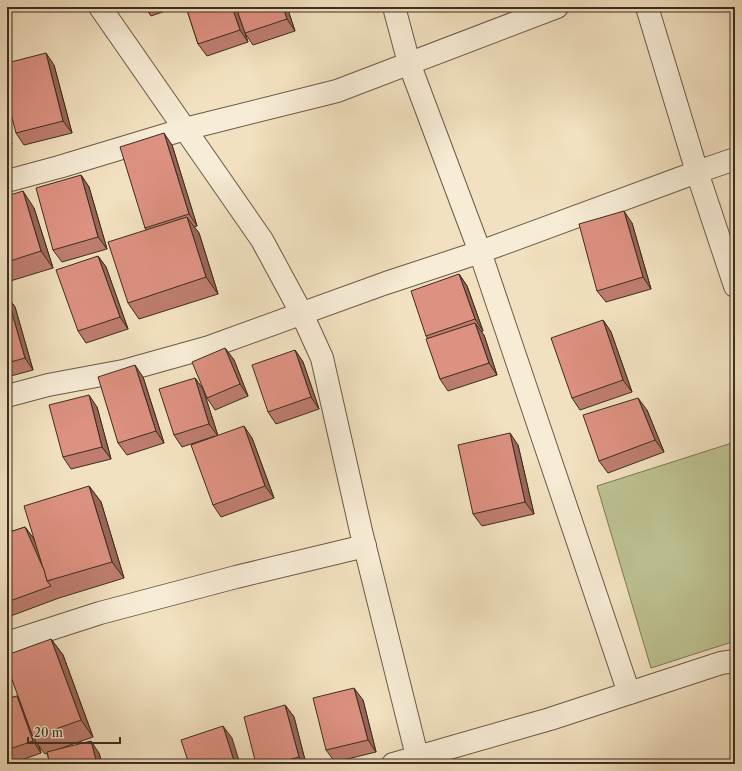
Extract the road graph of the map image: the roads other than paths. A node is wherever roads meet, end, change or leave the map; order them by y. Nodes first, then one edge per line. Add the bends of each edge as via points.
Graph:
1 (100, 7) edge
2 (394, 7) edge
3 (557, 7) edge
4 (647, 7) edge
5 (409, 63) junction
6 (185, 129) junction
7 (735, 159) edge
8 (697, 172) junction
9 (7, 181) edge
10 (480, 252) junction
11 (735, 286) edge
12 (302, 314) junction
13 (7, 396) edge
14 (365, 546) junction
15 (7, 643) edge
16 (735, 661) edge
17 (630, 693) junction
18 (418, 760) edge
19 (393, 764) edge

1 - 6 street
2 - 5 street
3 - 5 street
4 - 8 street
5 - 6 street via 337,91
5 - 10 street
6 - 9 street
6 - 12 street via 262,240
7 - 8 street
8 - 10 street
8 - 11 street
10 - 12 street
10 - 17 street
12 - 13 street via 209,347 123,372
12 - 14 street via 322,358
14 - 15 street via 100,613
14 - 18 street
16 - 17 street via 721,663
17 - 18 street
18 - 19 street

